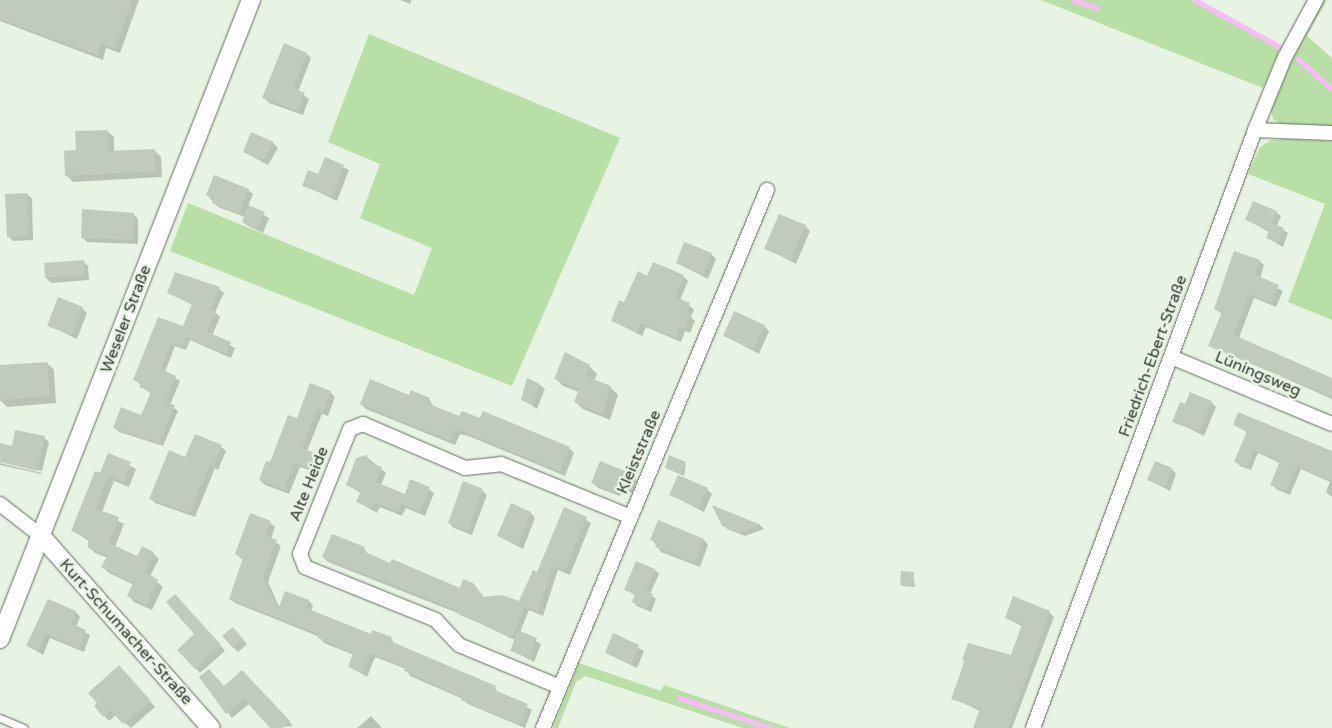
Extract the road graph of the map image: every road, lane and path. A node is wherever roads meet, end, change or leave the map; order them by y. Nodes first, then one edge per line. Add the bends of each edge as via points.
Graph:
1 (251, 0) edge
2 (1316, 0) edge
3 (1255, 130) junction
4 (1332, 133) edge
5 (767, 190) dead end
6 (1171, 357) junction
7 (1332, 424) edge
8 (0, 504) edge
9 (631, 517) junction
10 (41, 536) junction
11 (0, 639) edge
12 (560, 687) junction
13 (0, 718) edge
14 (24, 728) edge
15 (212, 728) edge
16 (544, 728) edge
17 (1033, 728) edge

1 - 10 street, Weseler Straße
2 - 3 street, Friedrich-Ebert-Straße via 1285,57
3 - 4 street
3 - 6 street, Friedrich-Ebert-Straße
5 - 9 street, Kleiststraße
6 - 7 street, Lüningsweg
6 - 17 street, Friedrich-Ebert-Straße
8 - 10 street
9 - 12 street, Kleiststraße
9 - 12 street, Alte Heide via 502,464 465,468 363,424 350,429 300,554 305,567 436,620 459,645
10 - 11 street, Weseler Straße
10 - 15 street, Kurt-Schumacher-Straße
12 - 16 street, Kleiststraße
13 - 14 lane

